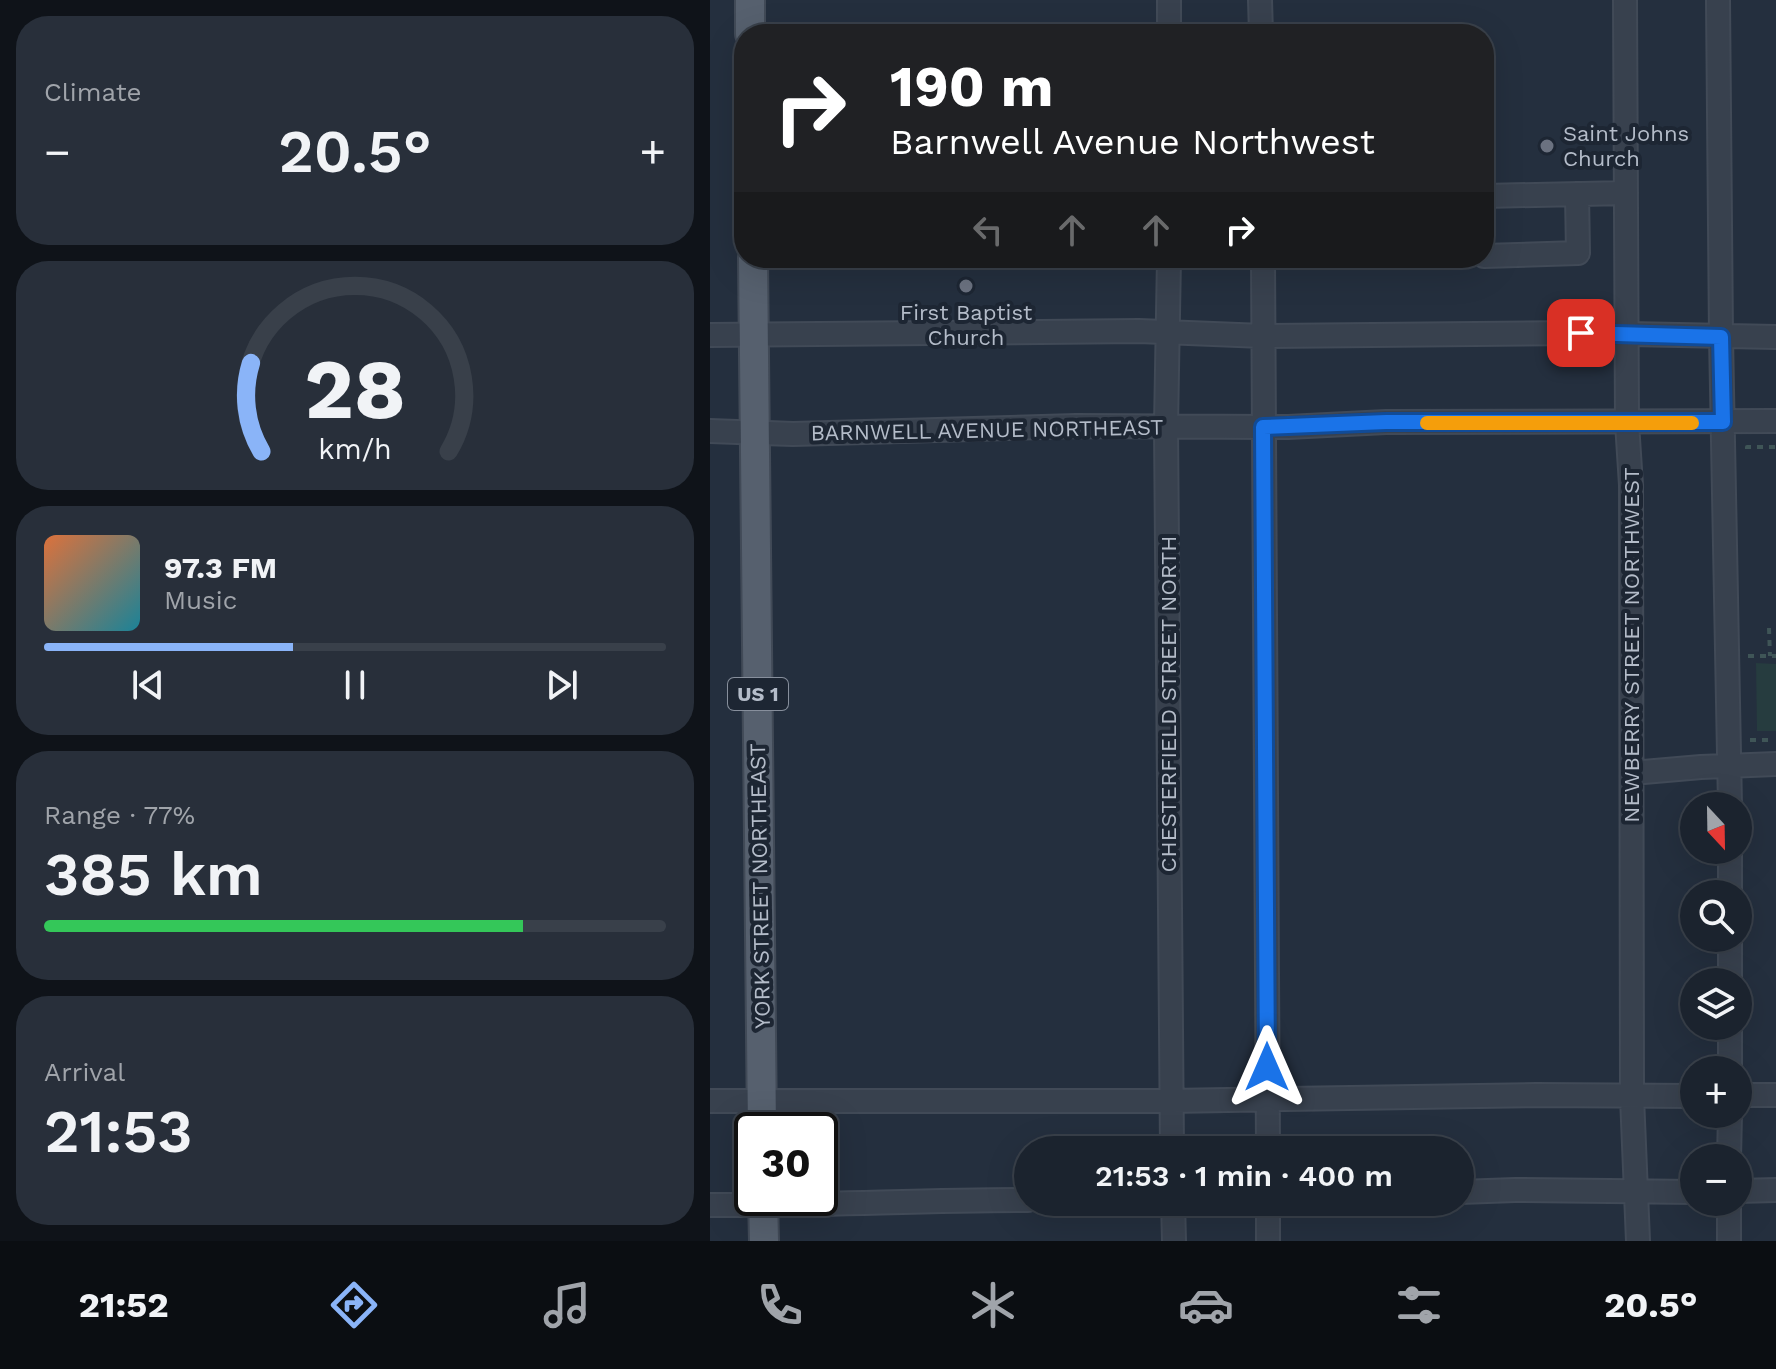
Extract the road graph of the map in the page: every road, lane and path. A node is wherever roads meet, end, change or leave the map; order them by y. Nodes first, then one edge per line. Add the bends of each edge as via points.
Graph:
1 (750, 0) edge
2 (1169, 0) edge
3 (1260, 0) edge
4 (1625, 0) edge
5 (1718, 0) edge
6 (750, 24) edge
7 (1169, 24) edge
8 (1261, 24) edge
9 (1626, 193) junction
10 (1577, 194) junction
11 (1494, 196) edge
12 (1494, 256) edge
13 (753, 268) edge
14 (1169, 268) edge
15 (1263, 268) edge
16 (1168, 332) junction
17 (754, 334) junction
18 (1627, 334) junction
19 (710, 335) edge
20 (1263, 336) junction
21 (1721, 337) junction
22 (1776, 337) edge
23 (1776, 421) edge
24 (1723, 422) junction
25 (1627, 423) junction
26 (1166, 426) junction
27 (1263, 427) junction
28 (710, 431) edge
29 (755, 432) junction
30 (1747, 447) dead end
31 (1776, 447) edge
32 (1769, 628) dead end
33 (1748, 656) dead end
34 (1773, 656) edge
35 (1748, 740) dead end
36 (1776, 740) edge
37 (1776, 764) edge
38 (1730, 766) junction
39 (1632, 773) junction
40 (1730, 792) edge
41 (1752, 1095) edge
42 (1776, 1095) edge
43 (1680, 1096) edge
44 (1632, 1097) junction
45 (762, 1099) junction
46 (1267, 1099) junction
47 (710, 1101) edge
48 (1170, 1101) junction
49 (762, 1112) edge
50 (1171, 1136) edge
51 (1268, 1136) edge
52 (1776, 1190) edge
53 (1474, 1191) edge
54 (1752, 1191) edge
55 (1636, 1192) junction
56 (1680, 1192) edge
57 (1014, 1200) edge
58 (838, 1201) edge
59 (734, 1204) edge
60 (710, 1205) edge
61 (763, 1216) edge
62 (1173, 1216) edge
63 (1268, 1216) edge
64 (1729, 1216) edge
65 (764, 1241) edge
66 (1174, 1241) edge
67 (1268, 1241) edge
68 (1638, 1241) edge
69 (1729, 1241) edge

1 - 6 main road
2 - 7 street
3 - 8 street
4 - 9 street, NEWBERRY STREET NORTHWEST
5 - 21 street
9 - 10 street
9 - 18 street, NEWBERRY STREET NORTHWEST
10 - 11 street
10 - 12 street via 1578,253
13 - 17 main road, YORK STREET NORTHEAST / US 1
14 - 16 street, CHESTERFIELD STREET NORTH
15 - 20 street
16 - 17 street
16 - 20 street
16 - 26 street, CHESTERFIELD STREET NORTH
17 - 19 street
17 - 29 main road, YORK STREET NORTHEAST / US 1
18 - 20 street
18 - 21 street
18 - 25 street, NEWBERRY STREET NORTHWEST
20 - 27 street
21 - 22 street
21 - 24 street
23 - 24 street, BARNWELL AVENUE NORTHEAST
24 - 25 street, BARNWELL AVENUE NORTHEAST
24 - 38 street
25 - 27 street, BARNWELL AVENUE NORTHEAST
25 - 39 street, NEWBERRY STREET NORTHWEST
26 - 27 street, BARNWELL AVENUE NORTHEAST
26 - 29 street, BARNWELL AVENUE NORTHEAST
26 - 48 street, CHESTERFIELD STREET NORTH
27 - 46 street
28 - 29 street, BARNWELL AVENUE NORTHEAST
29 - 45 main road, YORK STREET NORTHEAST / US 1
30 - 31 path
32 - 34 path
33 - 34 path
35 - 36 path
37 - 38 street
38 - 39 street
38 - 40 street
39 - 44 street, NEWBERRY STREET NORTHWEST
41 - 42 street
43 - 44 street
44 - 46 street
44 - 55 street, NEWBERRY STREET NORTHWEST
45 - 47 street
45 - 48 street
45 - 49 main road, YORK STREET NORTHEAST / US 1
46 - 48 street
46 - 51 street
48 - 50 street, CHESTERFIELD STREET NORTH
52 - 54 street
53 - 55 street
55 - 56 street
55 - 68 street, NEWBERRY STREET NORTHWEST
57 - 58 street
59 - 60 street
61 - 65 main road
62 - 66 street
63 - 67 street
64 - 69 street

